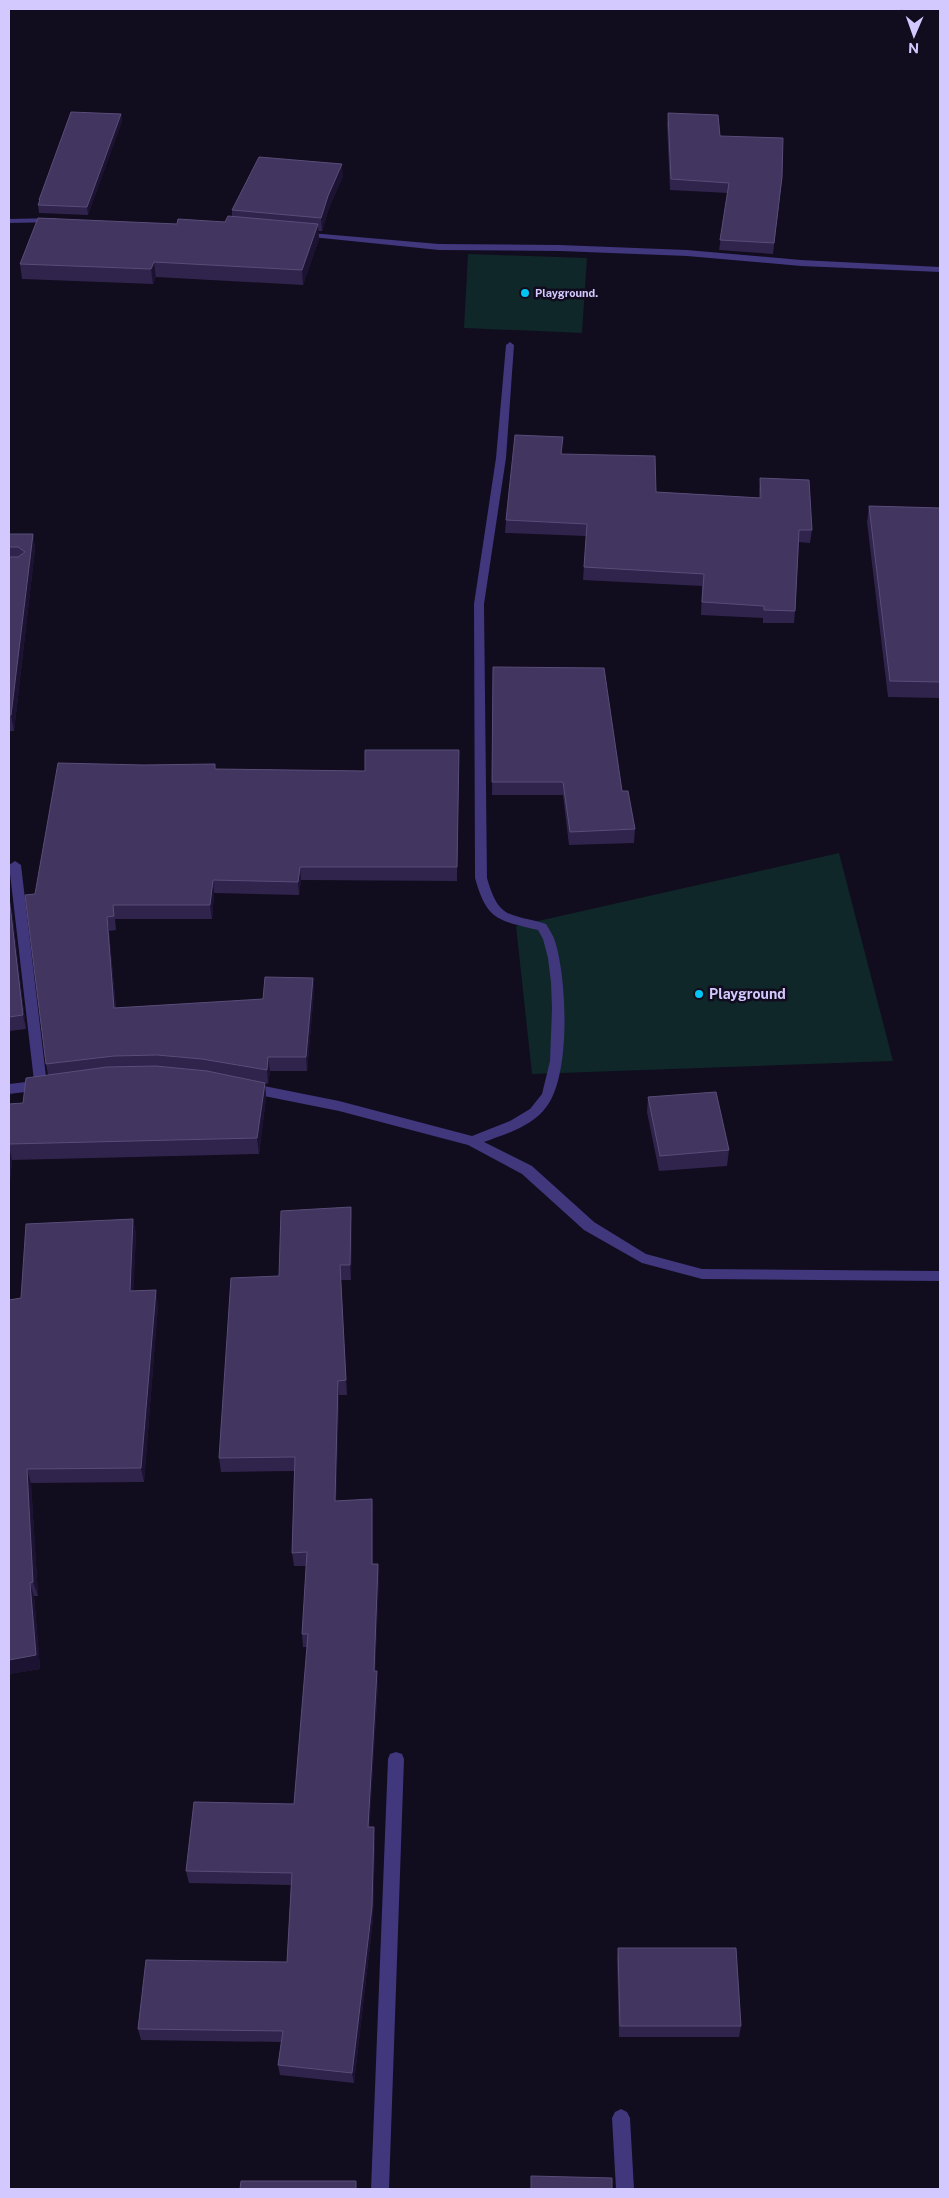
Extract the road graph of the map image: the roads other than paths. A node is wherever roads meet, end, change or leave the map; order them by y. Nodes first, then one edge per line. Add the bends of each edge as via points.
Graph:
1 (9, 221) edge
2 (67, 221) edge
3 (290, 232) edge
4 (940, 270) edge
5 (510, 345) dead end
6 (15, 865) dead end
7 (237, 1085) edge
8 (9, 1089) edge
9 (472, 1141) junction
10 (940, 1276) edge
11 (396, 1758) dead end
12 (621, 2118) dead end
13 (380, 2189) edge
14 (626, 2189) edge

1 - 2 street
3 - 4 street via 439,248 687,253
5 - 9 street via 501,458 479,604 481,878 486,899 494,912 546,931 555,959 559,1046 554,1080 549,1094 538,1108 519,1122
6 - 8 street via 46,1084
7 - 9 street via 339,1106
9 - 10 street via 527,1170 589,1226 642,1258 702,1274
11 - 13 street
12 - 14 street

